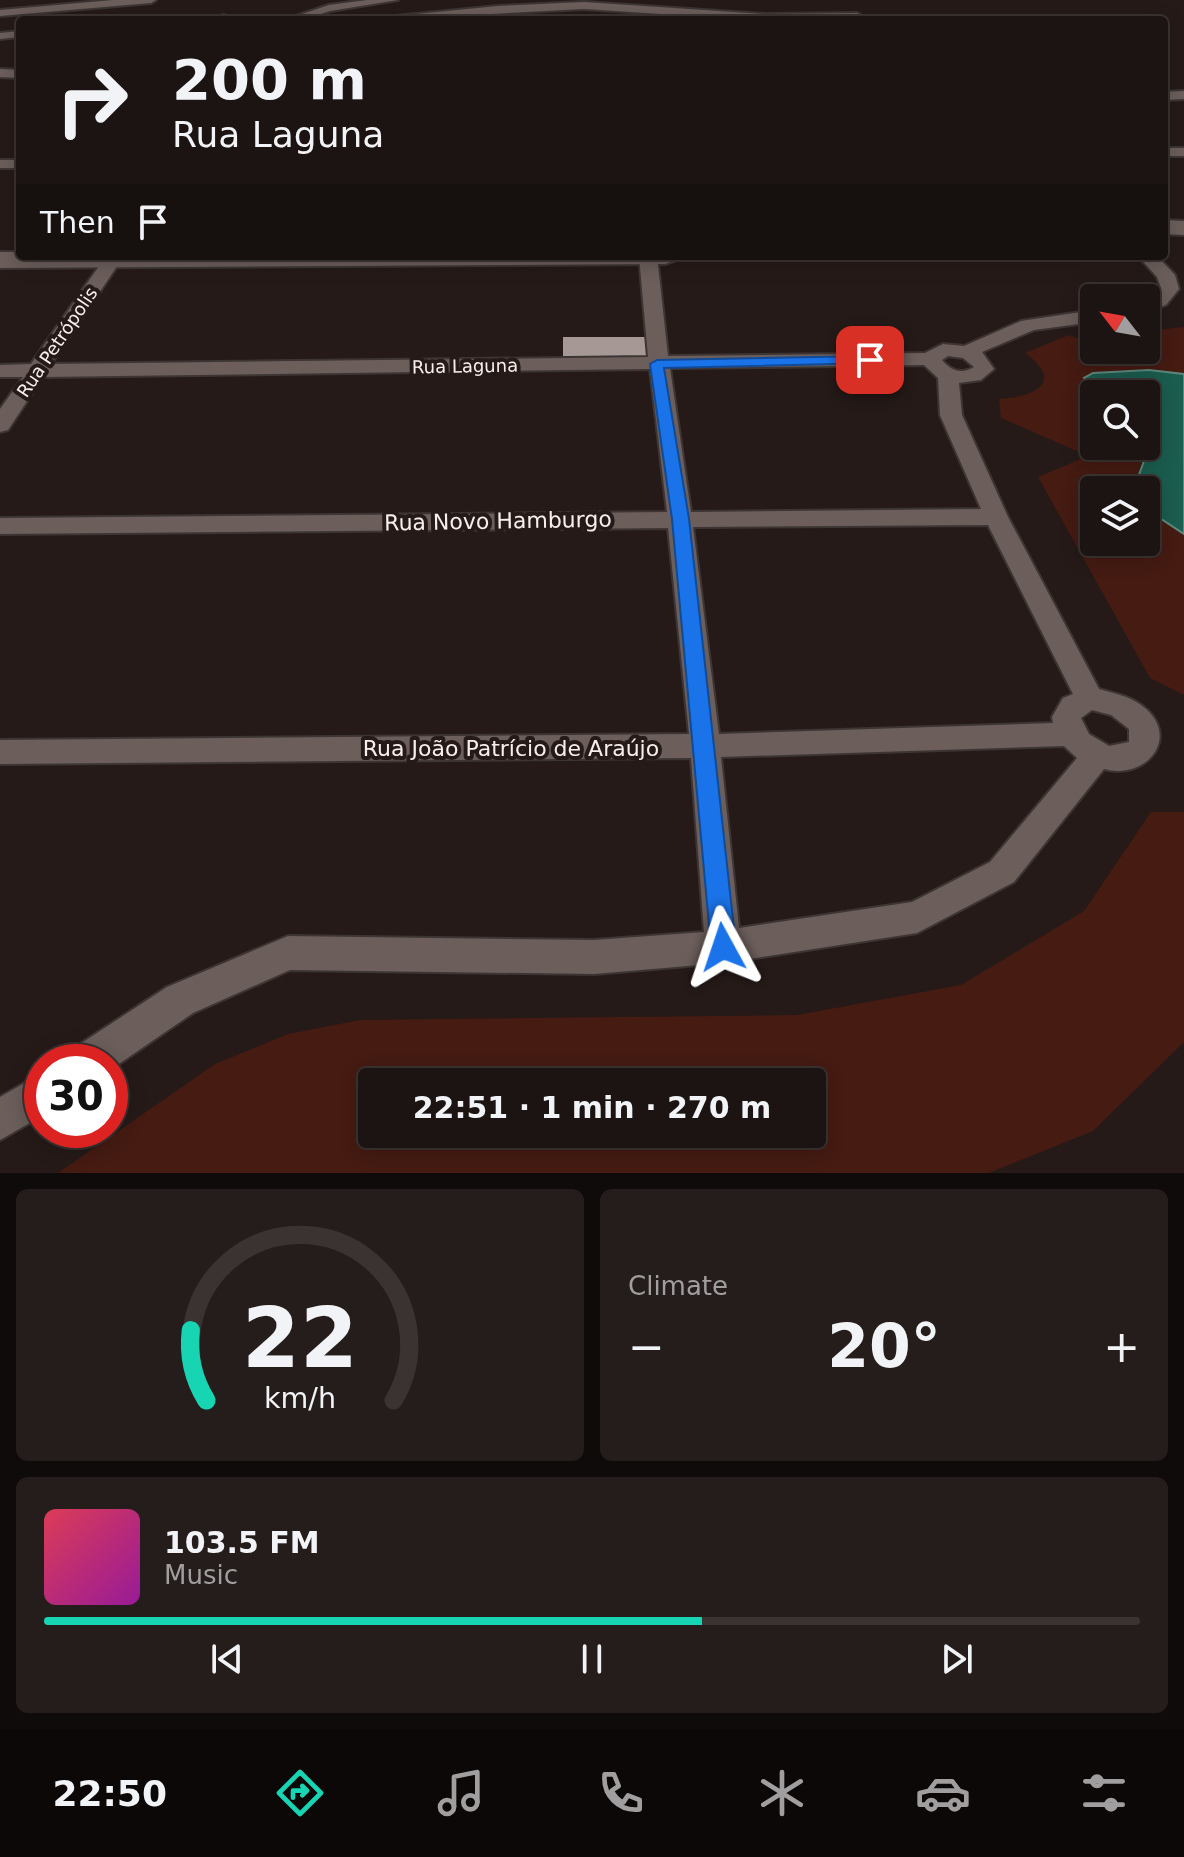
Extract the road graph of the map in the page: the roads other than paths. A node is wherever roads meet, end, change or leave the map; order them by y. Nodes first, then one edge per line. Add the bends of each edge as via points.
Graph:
1 (151, 0) edge
2 (393, 0) edge
3 (448, 0) edge
4 (709, 0) edge
5 (376, 3) junction
6 (515, 4) edge
7 (649, 4) edge
8 (835, 7) dead end
9 (672, 11) junction
10 (0, 13) edge
11 (449, 14) junction
12 (300, 16) edge
13 (384, 16) edge
14 (428, 16) edge
15 (745, 16) edge
16 (857, 16) edge
17 (1169, 231) edge
18 (1184, 249) edge
19 (112, 260) edge
20 (648, 260) edge
21 (1151, 260) edge
22 (1160, 300) edge
23 (1080, 316) edge
24 (657, 364) junction
25 (939, 367) junction
26 (0, 371) edge
27 (38, 371) junction
28 (0, 425) edge
29 (996, 517) junction
30 (680, 519) junction
31 (0, 526) edge
32 (1090, 699) junction
33 (1084, 745) junction
34 (705, 746) junction
35 (0, 752) edge
36 (723, 947) junction
37 (115, 1044) edge
38 (24, 1105) edge
39 (0, 1120) edge

1 - 10 street
2 - 5 street
3 - 11 street
4 - 9 street
5 - 12 street
5 - 13 street
6 - 7 street
6 - 11 street
7 - 9 street
8 - 16 street
9 - 15 street
11 - 14 street
17 - 18 main road
19 - 27 street, Rua Petrópolis
20 - 24 street
21 - 22 street via 1166,275 1170,289
23 - 25 street, Rua Laguna via 1056,317 996,334 967,352 983,364 981,373 967,377
24 - 25 street, Rua Laguna
24 - 27 street, Rua Laguna
24 - 30 street
25 - 29 street via 951,415
26 - 27 street, Rua Laguna
27 - 28 street, Rua Petrópolis
29 - 30 street, Rua Novo Hamburgo
29 - 32 street
30 - 31 street, Rua Novo Hamburgo
30 - 34 street
32 - 33 street via 1066,715
32 - 33 street via 1129,712 1145,731 1146,741 1136,756 1124,759
33 - 34 street, Rua João Patrício de Araújo
33 - 36 street via 1002,872 917,917
34 - 35 street, Rua João Patrício de Araújo
34 - 36 street
36 - 37 street via 594,957 288,953 180,1000
38 - 39 street

